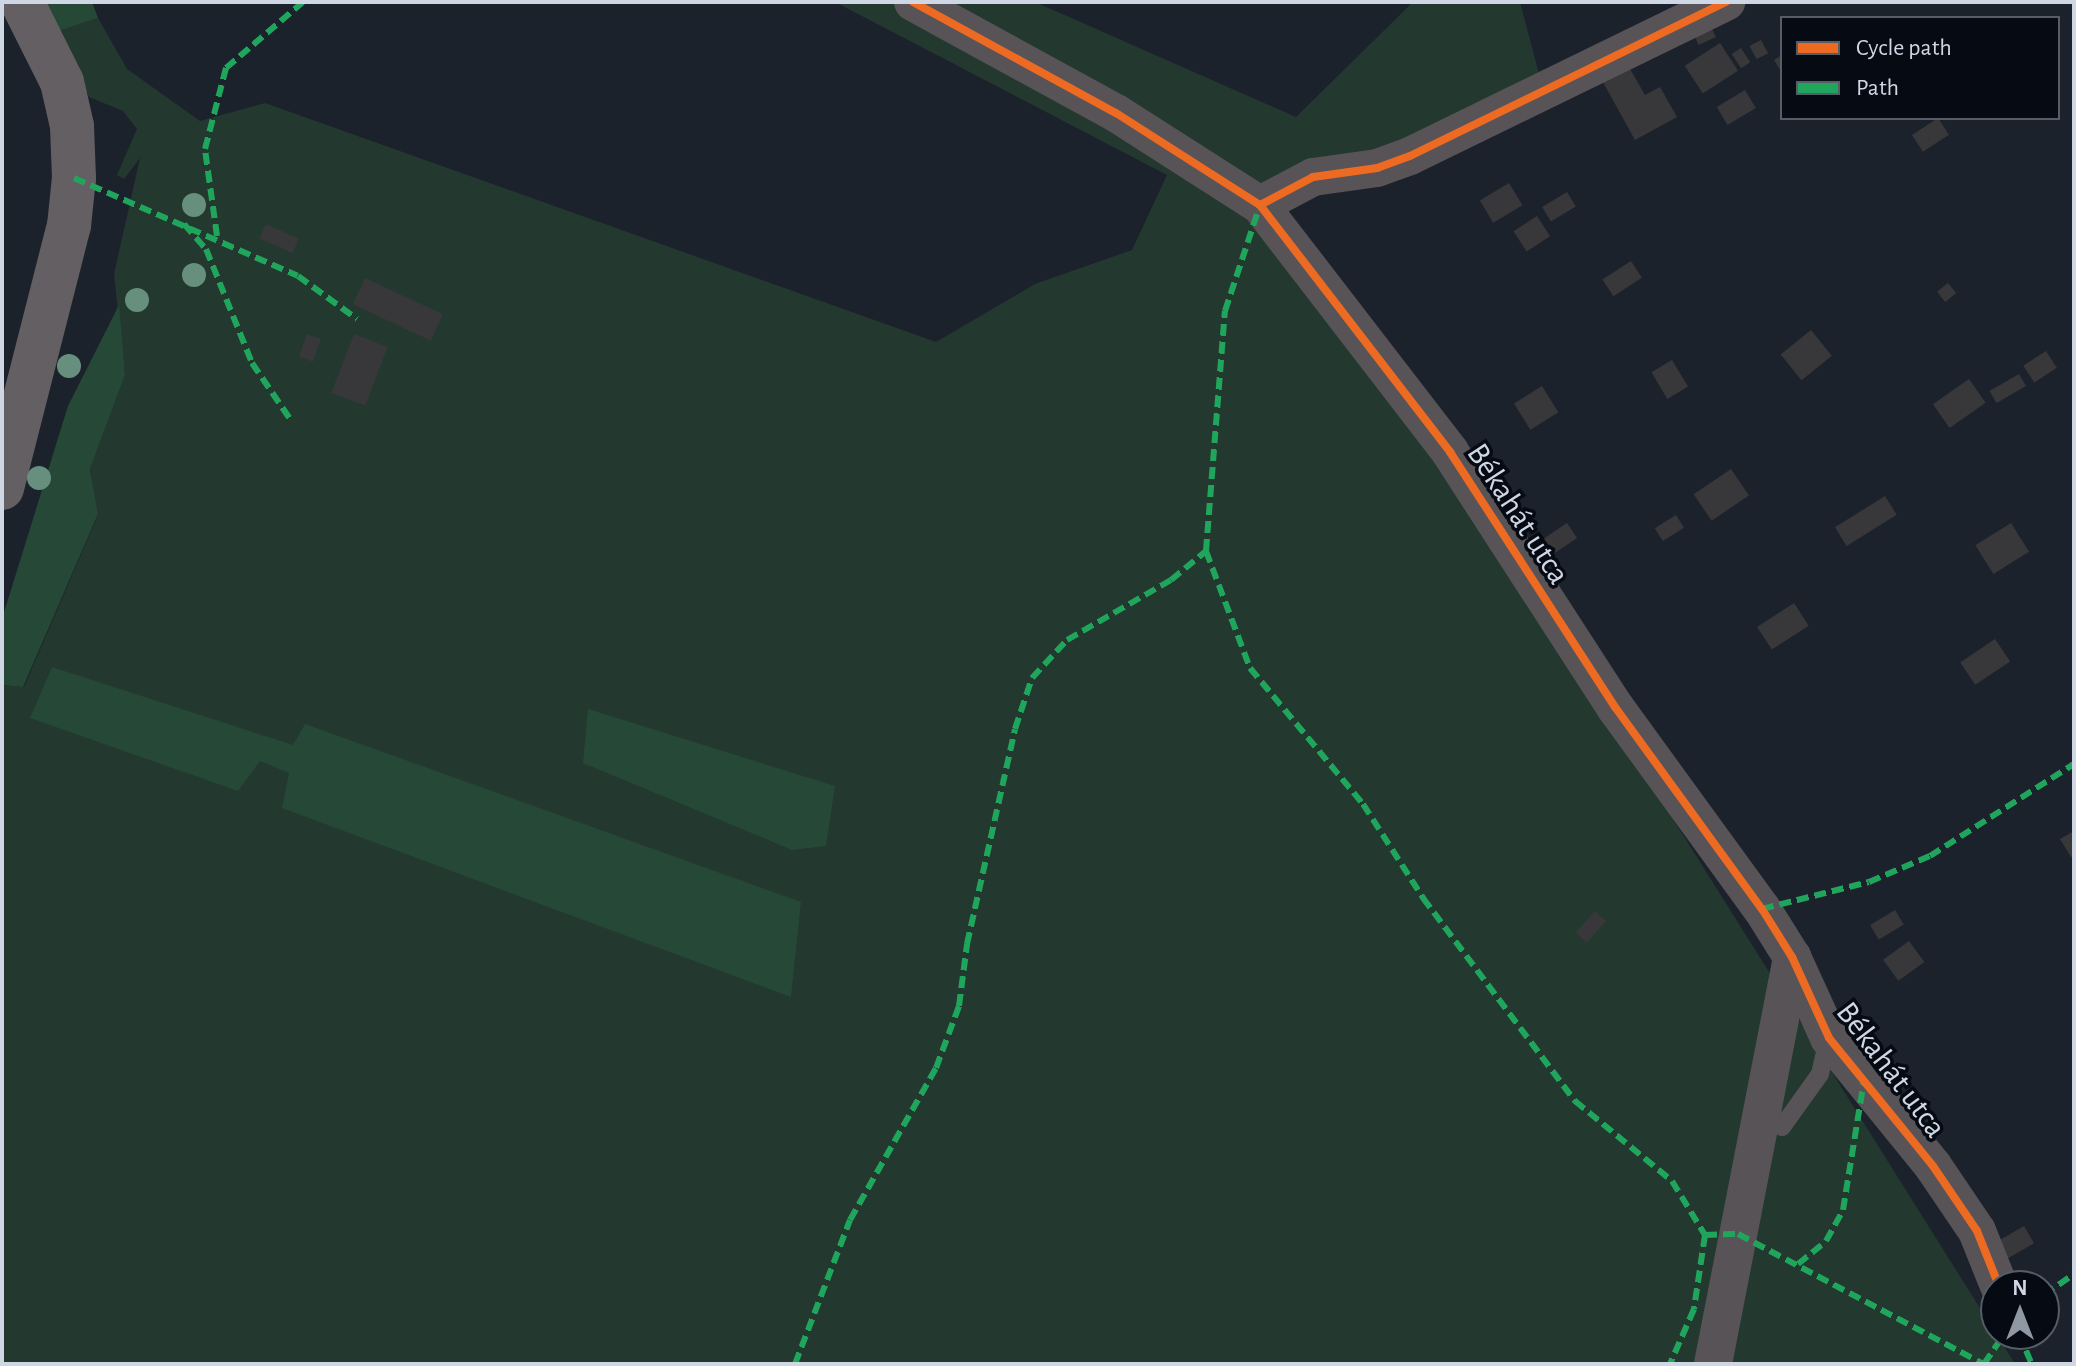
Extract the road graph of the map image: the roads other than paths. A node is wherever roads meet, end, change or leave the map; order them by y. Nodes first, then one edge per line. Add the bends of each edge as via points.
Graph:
1 (22, 2) edge
2 (913, 2) edge
3 (1726, 2) edge
4 (1260, 205) junction
5 (2, 488) edge
6 (1792, 957) junction
7 (1829, 1038) junction
8 (1782, 1127) dead end
9 (1993, 1270) edge
10 (1713, 1364) edge

1 - 5 main road via 62,82 72,126 74,178 69,226
2 - 4 street, Békahát utca via 1116,113
3 - 4 street via 1410,156 1313,177
4 - 6 street, Békahát utca via 1450,452 1615,707
6 - 7 street, Békahát utca
6 - 10 street
7 - 8 lane via 1820,1074
7 - 9 street, Békahát utca via 1933,1166 1977,1231

